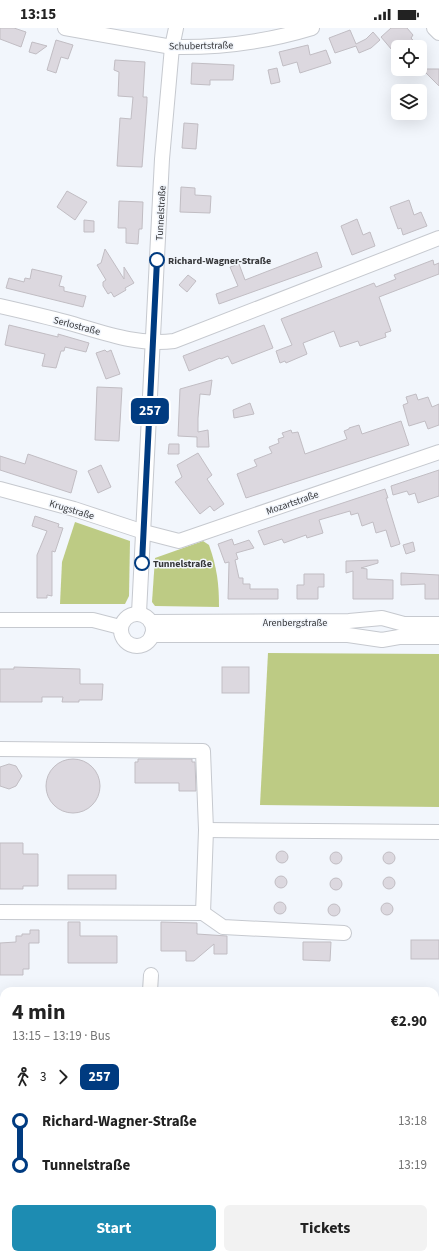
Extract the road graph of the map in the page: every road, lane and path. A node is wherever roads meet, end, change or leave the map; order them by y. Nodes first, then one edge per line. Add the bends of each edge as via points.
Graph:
1 (65, 28) edge
2 (176, 28) edge
3 (312, 28) edge
4 (434, 28) edge
5 (439, 33) edge
6 (172, 47) junction
7 (439, 238) edge
8 (0, 306) edge
9 (153, 343) junction
10 (439, 452) edge
11 (0, 488) edge
12 (144, 532) junction
13 (139, 613) junction
14 (0, 620) edge
15 (439, 624) edge
16 (120, 627) junction
17 (152, 628) junction
18 (439, 637) edge
19 (0, 749) edge
20 (206, 830) junction
21 (439, 832) edge
22 (0, 912) edge
23 (203, 913) junction
24 (344, 933) dead end
25 (151, 975) dead end
26 (150, 987) edge

1 - 6 street, Schubertstraße
2 - 6 street, Tunnelstraße
3 - 6 street, Schubertstraße via 288,35 222,46
4 - 5 street
6 - 9 street, Tunnelstraße via 162,159
7 - 9 street via 174,341
8 - 9 street, Serlostraße via 136,341
9 - 12 street, Tunnelstraße
10 - 12 street, Mozartstraße via 179,541
11 - 12 street, Krugstraße
12 - 13 street, Tunnelstraße
13 - 16 street via 131,614 124,619
13 - 17 street via 146,616
14 - 16 street via 93,620
15 - 17 street, Arenbergstraße via 404,624 382,618
16 - 17 street via 121,635 132,646 140,646 147,642
17 - 18 street, Arenbergstraße via 348,635 382,640 400,637
19 - 20 street via 203,751
20 - 21 street
20 - 23 street
22 - 23 street
23 - 24 street via 223,927
25 - 26 street

